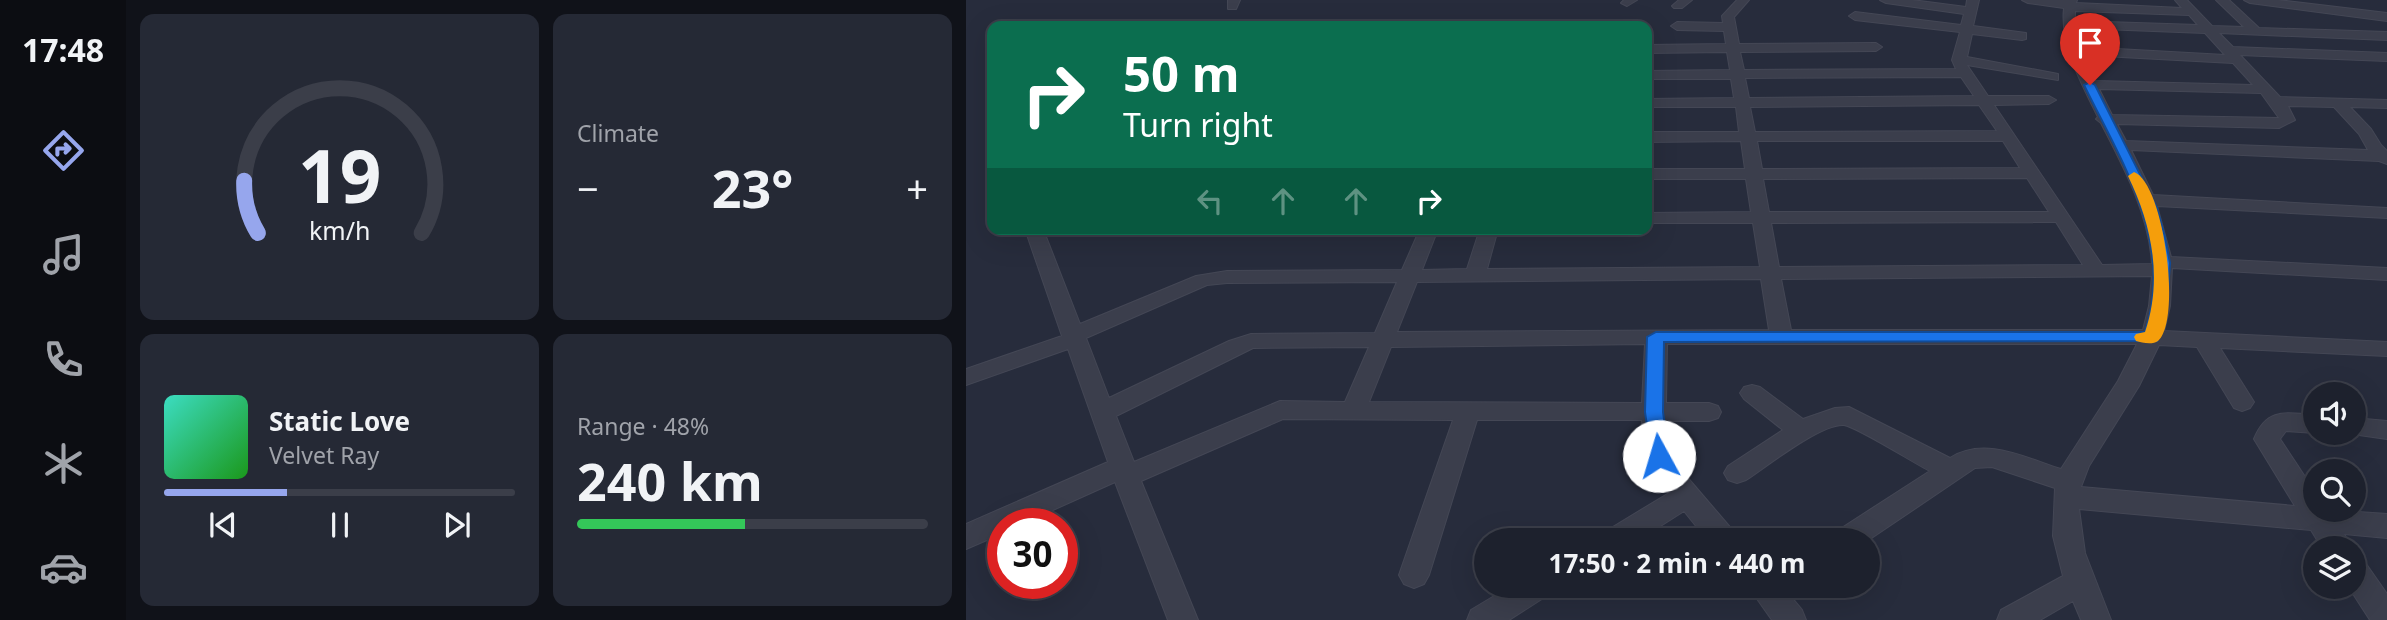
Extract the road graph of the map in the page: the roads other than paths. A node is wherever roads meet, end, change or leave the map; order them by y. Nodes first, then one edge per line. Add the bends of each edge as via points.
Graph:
1 (1743, 0) edge
2 (1886, 0) edge
3 (2028, 0) edge
4 (2181, 0) edge
5 (2222, 0) edge
6 (2250, 0) edge
7 (2332, 0) edge
8 (1972, 6) edge
9 (2070, 9) edge
10 (2192, 12) junction
11 (2350, 12) junction
12 (2387, 17) edge
13 (1855, 21) dead end
14 (1677, 26) dead end
15 (1730, 27) junction
16 (2208, 29) junction
17 (2256, 31) junction
18 (2022, 36) dead end
19 (2387, 36) edge
20 (1876, 47) dead end
21 (1734, 48) junction
22 (1652, 49) edge
23 (1963, 51) junction
24 (2074, 51) junction
25 (2016, 56) dead end
26 (2387, 57) edge
27 (2235, 59) junction
28 (2387, 70) edge
29 (1739, 73) junction
30 (1652, 75) edge
31 (2053, 77) dead end
32 (2090, 85) junction
33 (2264, 89) junction
34 (2049, 100) dead end
35 (1982, 101) junction
36 (2276, 101) junction
37 (1744, 102) junction
38 (1652, 103) edge
39 (2338, 103) junction
40 (2387, 104) edge
41 (2104, 119) junction
42 (2006, 135) junction
43 (1652, 137) edge
44 (1750, 137) junction
45 (2118, 145) junction
46 (2383, 153) edge
47 (1756, 173) junction
48 (2031, 173) junction
49 (1652, 174) edge
50 (2146, 200) junction
51 (2387, 213) edge
52 (2061, 217) junction
53 (1652, 218) edge
54 (1763, 218) junction
55 (1036, 235) edge
56 (1427, 235) edge
57 (1487, 235) edge
58 (2162, 266) junction
59 (2097, 271) junction
60 (1768, 273) junction
61 (2387, 274) edge
62 (1410, 275) junction
63 (1475, 275) junction
64 (1074, 337) junction
65 (1656, 337) junction
66 (1781, 337) junction
67 (2151, 337) junction
68 (2204, 340) junction
69 (1383, 341) junction
70 (2387, 349) edge
71 (966, 377) edge
72 (1752, 393) dead end
73 (2242, 402) dead end
74 (1354, 409) junction
75 (1468, 410) junction
76 (1102, 412) junction
77 (1654, 412) junction
78 (1709, 412) dead end
79 (2303, 423) edge
80 (2366, 428) edge
81 (2387, 430) edge
82 (1802, 432) junction
83 (1950, 470) junction
84 (1124, 472) junction
85 (1737, 473) dead end
86 (2069, 489) junction
87 (1688, 495) junction
88 (2303, 496) edge
89 (2303, 518) edge
90 (2342, 522) edge
91 (2387, 526) edge
92 (1634, 528) edge
93 (1715, 528) edge
94 (1863, 528) edge
95 (966, 537) edge
96 (1414, 575) dead end
97 (2079, 582) junction
98 (2366, 588) edge
99 (1518, 598) edge
100 (1776, 598) edge
101 (2387, 619) edge
102 (1184, 620) edge
103 (1482, 620) edge
104 (1791, 620) edge
105 (2012, 620) edge
106 (2096, 620) edge

1 - 15 street via 1728,16
2 - 8 street
3 - 9 street
4 - 10 street
5 - 17 street
6 - 11 street
7 - 11 street
8 - 23 street
9 - 10 street
9 - 16 street
9 - 24 street
10 - 16 street
11 - 12 street
13 - 23 street
14 - 15 street
15 - 21 street
16 - 17 street
16 - 27 street
17 - 19 street
18 - 23 street
20 - 21 street
21 - 22 street
21 - 29 street
23 - 25 street
23 - 29 street
23 - 31 street
23 - 35 street
24 - 27 street
24 - 32 street
26 - 27 street
27 - 28 street
27 - 33 street
29 - 30 street
29 - 37 street
32 - 33 street
32 - 41 street
33 - 36 street
34 - 35 street
35 - 37 street
35 - 42 street
36 - 39 street
36 - 41 street via 2287,120 2279,124
37 - 38 street
37 - 44 street
39 - 40 street
39 - 46 street
41 - 45 street
42 - 44 street
42 - 48 street
43 - 44 street
44 - 47 street
45 - 46 street
45 - 50 street
47 - 48 street
47 - 49 street
47 - 54 street
48 - 52 street
50 - 51 street
50 - 58 street
52 - 54 street
52 - 59 street
53 - 54 street
54 - 60 street
55 - 64 street
56 - 62 street
57 - 63 street
58 - 59 street
58 - 61 street
58 - 67 street via 2158,317
59 - 60 street
60 - 63 street
60 - 66 street
62 - 63 street
62 - 64 street via 1203,280
62 - 69 street
64 - 71 street
64 - 76 street
65 - 66 street
65 - 69 street
65 - 77 street
66 - 67 street
67 - 68 street
67 - 86 street via 2081,457
68 - 70 street
68 - 73 street
69 - 74 street
69 - 76 street via 1251,341
72 - 82 street
74 - 75 street
74 - 84 street via 1280,410
75 - 77 street
75 - 96 street
76 - 84 street
77 - 78 street
77 - 87 street via 1661,461
79 - 88 street via 2282,422 2271,428 2267,439
80 - 81 street
82 - 83 street via 1823,419 1849,416
82 - 85 street
83 - 86 street via 1969,460 1992,457
83 - 94 street
84 - 95 street
84 - 102 street
86 - 89 street
86 - 97 street via 2068,541
87 - 92 street
87 - 93 street
90 - 91 street
97 - 105 street
97 - 106 street
98 - 101 street
99 - 103 street
100 - 104 street

